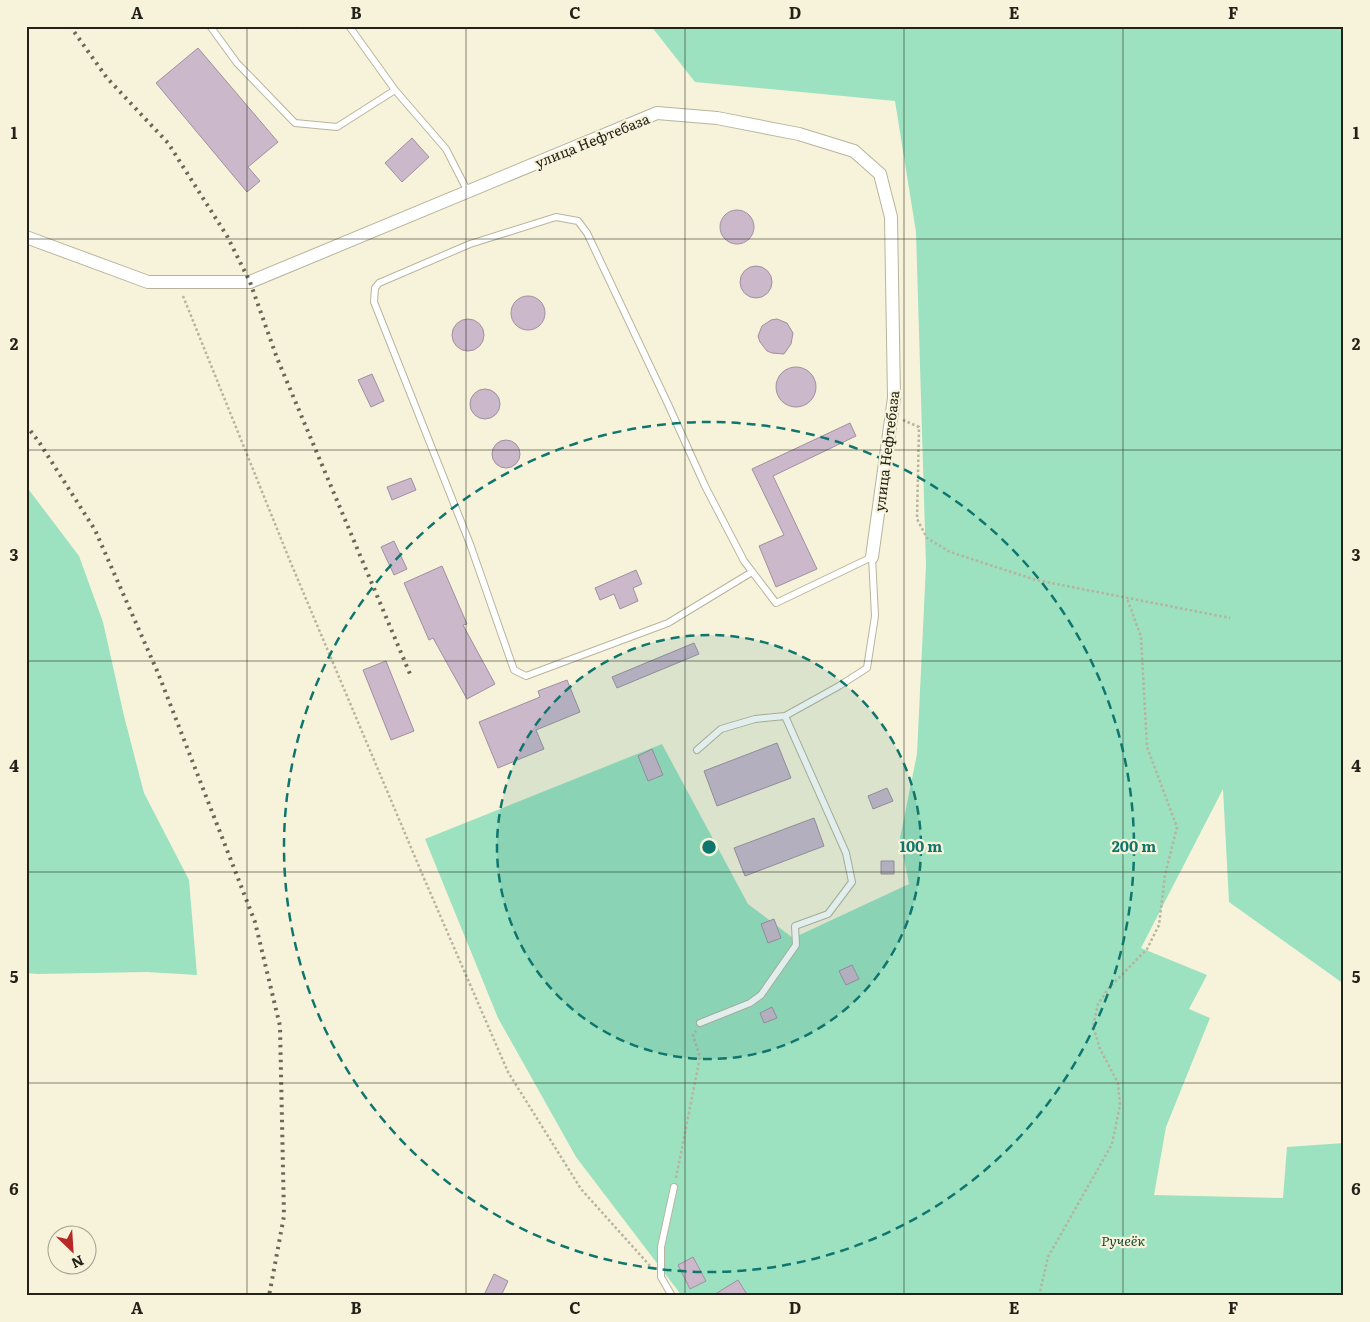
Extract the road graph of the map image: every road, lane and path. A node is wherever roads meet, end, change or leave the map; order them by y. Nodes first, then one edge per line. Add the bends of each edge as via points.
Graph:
1 (210, 26) edge
2 (349, 26) edge
3 (395, 90) junction
4 (468, 192) junction
5 (26, 236) edge
6 (177, 282) junction
7 (893, 416) junction
8 (872, 557) junction
9 (752, 572) junction
10 (1127, 598) junction
11 (1230, 618) dead end
12 (785, 716) junction
13 (697, 750) dead end
14 (700, 1023) joint
15 (674, 1187) joint
16 (661, 1277) junction
17 (672, 1296) edge
18 (1038, 1296) edge

1 - 3 lane via 237,63 296,123 337,127
2 - 3 lane
3 - 4 lane via 446,149
4 - 6 street, улица Нефтебаза via 250,282
4 - 7 street, улица Нефтебаза via 657,113 717,118 799,134 854,151 880,174 891,217
5 - 6 street, улица Нефтебаза via 148,282
6 - 16 path via 298,579 508,1072 581,1189
7 - 8 street, улица Нефтебаза
7 - 10 path via 919,427 917,519 927,538 950,552 1036,580
8 - 9 lane via 776,603
8 - 12 lane via 876,616 867,668
9 - 9 lane via 704,486 668,402 587,233 578,221 556,217 470,244 379,283 375,288 374,302 470,544 514,670 526,676 668,623
10 - 11 path
10 - 18 path via 1141,637 1147,747 1177,827 1165,875 1159,925 1147,949 1098,1004 1093,1026 1100,1049 1118,1083 1120,1105 1112,1144 1048,1257
12 - 13 lane via 755,719 721,729
12 - 14 lane via 846,853 852,882 828,914 795,926 796,945 761,995 750,1003
14 - 15 path via 693,1035 700,1056
15 - 16 lane via 661,1247
16 - 17 lane

